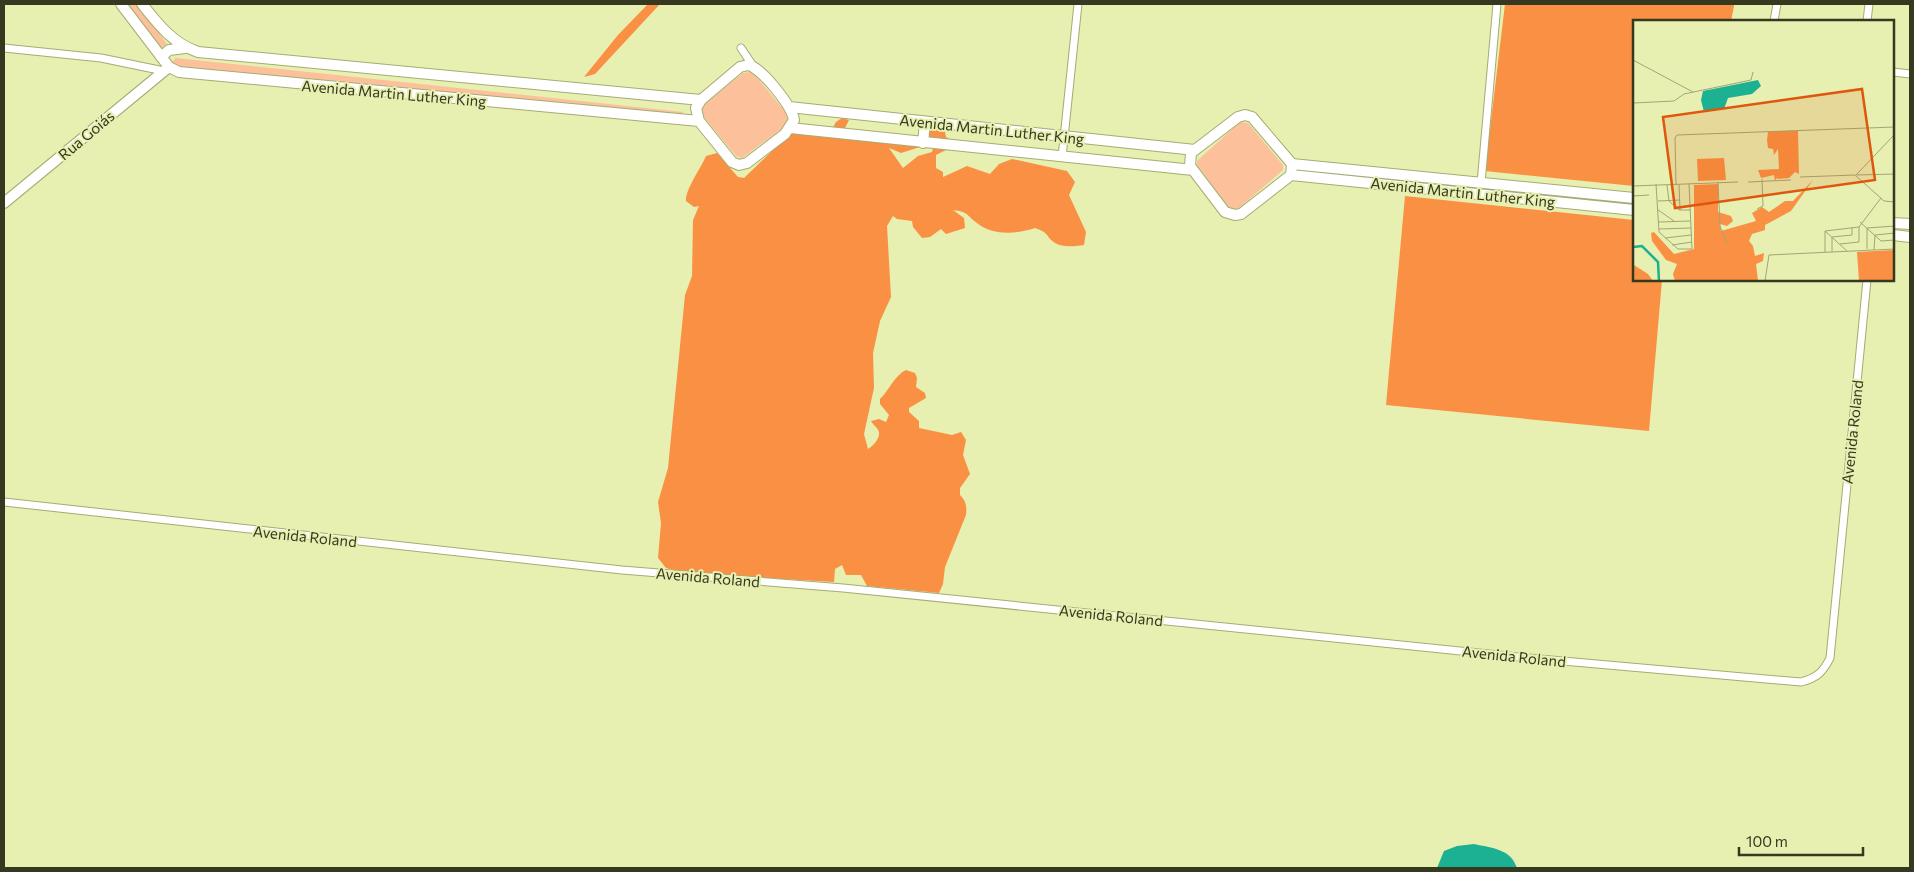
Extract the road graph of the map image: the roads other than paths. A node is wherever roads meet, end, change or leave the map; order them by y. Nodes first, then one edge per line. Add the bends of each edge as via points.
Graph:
1 (121, 4) edge
2 (142, 4) edge
3 (1078, 4) edge
4 (1498, 4) edge
5 (1777, 4) edge
6 (1869, 4) edge
7 (1774, 20) edge
8 (1867, 20) edge
9 (4, 48) edge
10 (185, 48) junction
11 (741, 48) dead end
12 (162, 58) junction
13 (753, 66) junction
14 (166, 69) junction
15 (1894, 72) edge
16 (1910, 74) edge
17 (701, 100) junction
18 (789, 106) junction
19 (698, 121) junction
20 (925, 122) junction
21 (790, 128) junction
22 (1064, 136) junction
23 (923, 142) junction
24 (1195, 150) junction
25 (1062, 157) junction
26 (1292, 164) junction
27 (1193, 170) junction
28 (1291, 175) junction
29 (1481, 183) junction
30 (1633, 198) edge
31 (4, 203) edge
32 (1633, 210) edge
33 (1894, 223) edge
34 (1910, 224) edge
35 (1894, 235) edge
36 (1910, 237) edge
37 (1867, 281) edge
38 (4, 502) edge

1 - 12 main road
2 - 10 main road, Avenida Martin Luther King via 167,34
3 - 22 street
4 - 29 street
5 - 7 street
6 - 8 street
9 - 14 street via 101,58
10 - 12 main road via 169,50
10 - 17 main road, Avenida Martin Luther King via 213,54
11 - 13 street
12 - 14 main road
13 - 17 main road via 740,67
13 - 18 main road
14 - 19 main road, Avenida Martin Luther King
14 - 31 main road, Rua Goiás
15 - 16 street
17 - 19 main road via 696,108
18 - 20 main road, Avenida Martin Luther King
18 - 21 main road via 794,120
19 - 21 main road via 732,162 740,165 747,163
20 - 22 main road, Avenida Martin Luther King
20 - 23 main road
21 - 23 main road, Avenida Martin Luther King
22 - 24 main road, Avenida Martin Luther King
22 - 25 street
23 - 25 main road, Avenida Martin Luther King
24 - 26 main road via 1244,115 1252,117
24 - 27 main road via 1190,160
25 - 27 main road, Avenida Martin Luther King
26 - 28 main road
26 - 29 main road, Avenida Martin Luther King
27 - 28 main road via 1225,212 1235,215 1241,214
28 - 32 main road, Avenida Martin Luther King
29 - 30 main road, Avenida Martin Luther King
33 - 34 main road
35 - 36 main road
37 - 38 street, Avenida Roland via 1830,658 1814,679 1801,682 1529,658 843,588 622,570

